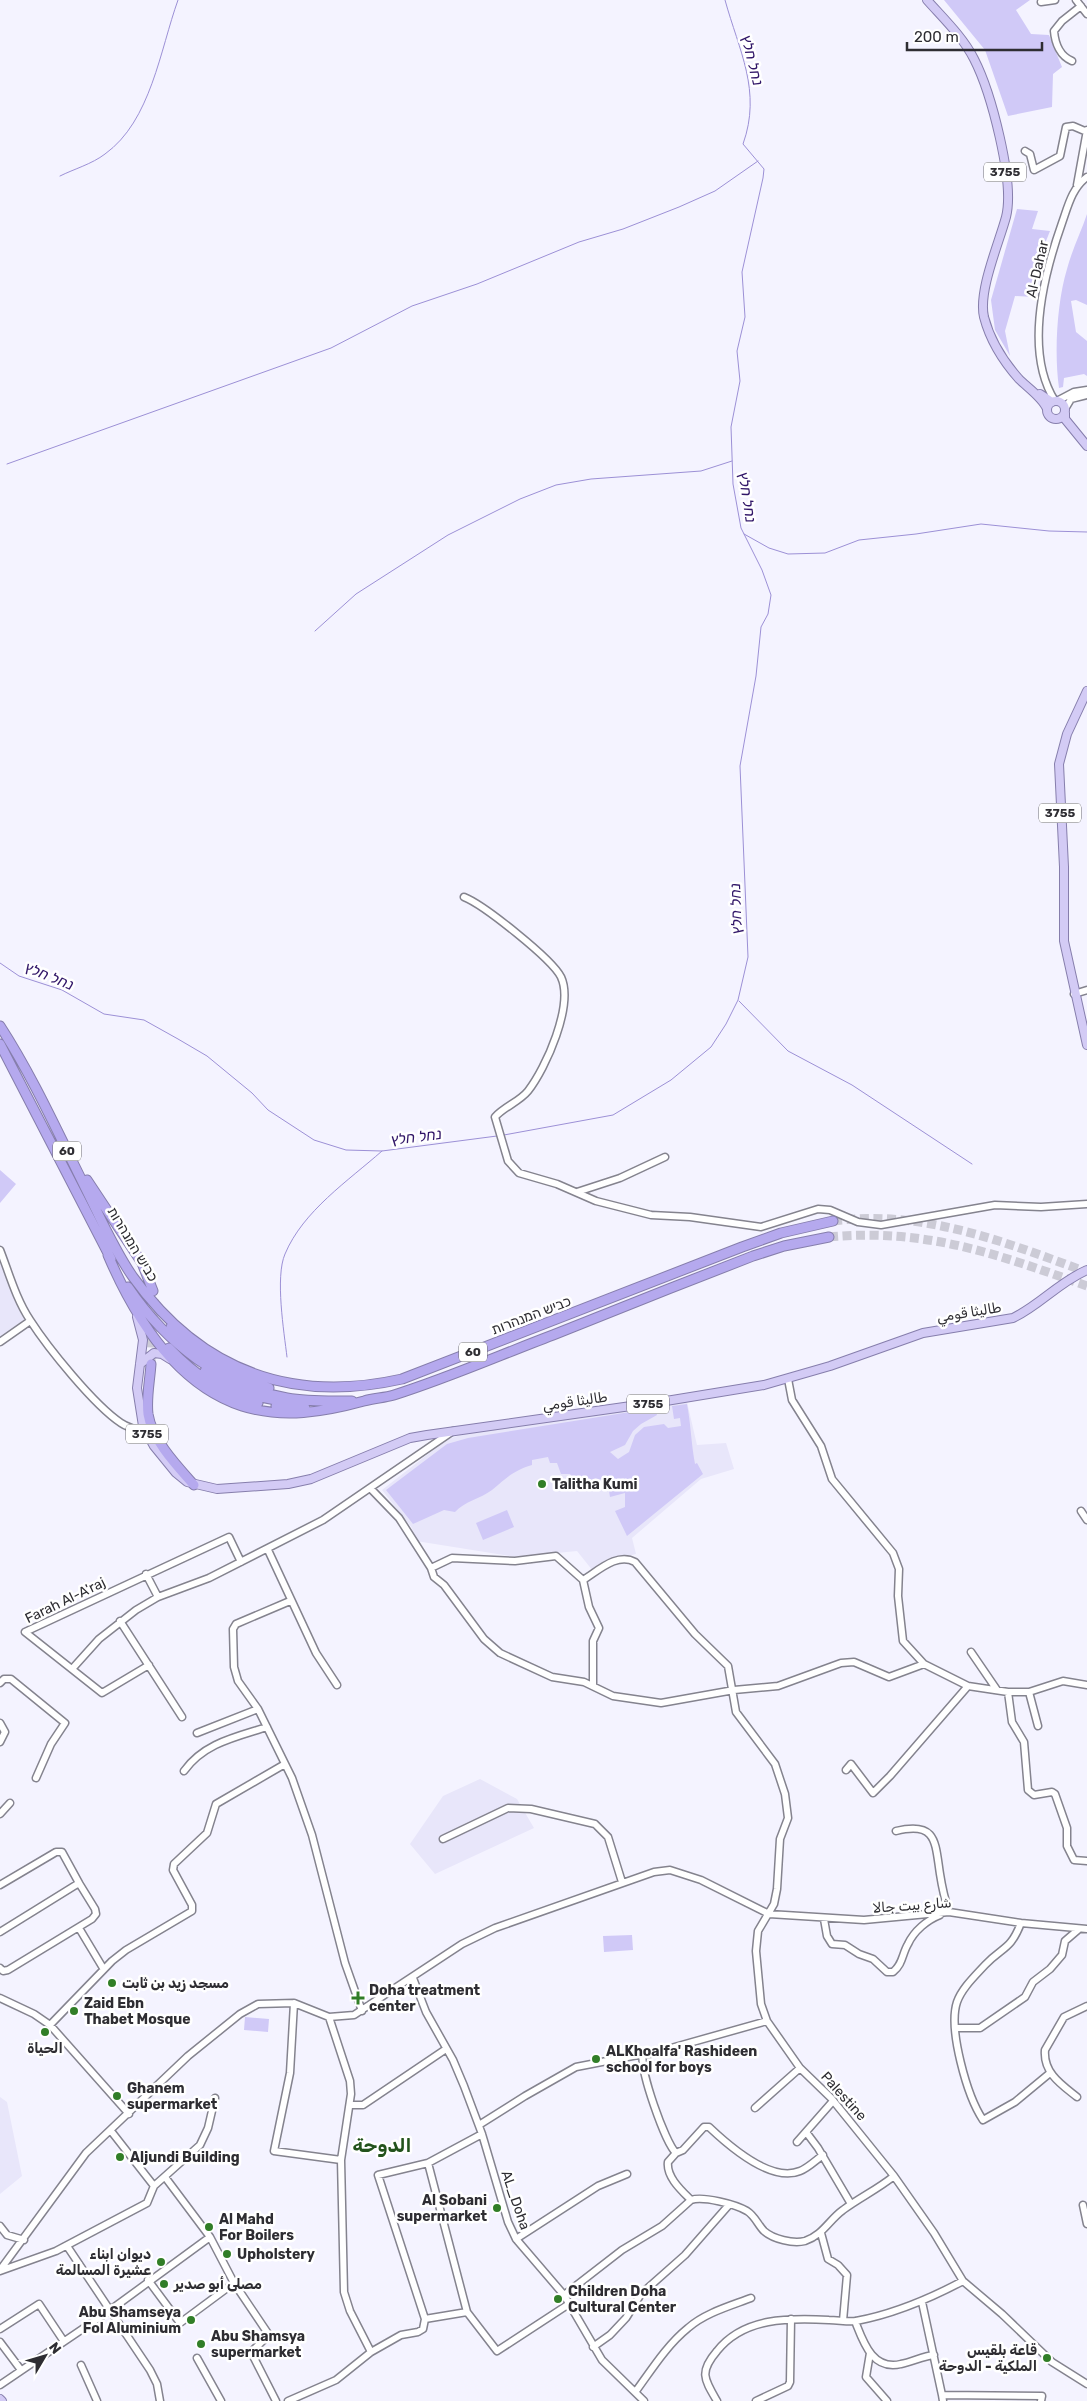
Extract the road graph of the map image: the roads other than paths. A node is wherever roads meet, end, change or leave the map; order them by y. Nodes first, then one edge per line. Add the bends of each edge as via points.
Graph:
1 (927, 0) edge
2 (1055, 0) edge
3 (1076, 0) edge
4 (1041, 2) dead end
5 (1081, 6) junction
6 (1087, 14) edge
7 (1072, 61) dead end
8 (1087, 131) edge
9 (1024, 151) dead end
10 (1087, 178) edge
11 (1077, 185) junction
12 (1003, 357) junction
13 (1087, 390) edge
14 (1087, 395) edge
15 (1055, 402) junction
16 (1047, 409) junction
17 (1063, 414) junction
18 (1087, 446) edge
19 (1087, 691) edge
20 (464, 897) dead end
21 (1087, 990) edge
22 (1074, 994) junction
23 (0, 1026) edge
24 (0, 1044) edge
25 (1087, 1045) edge
26 (55, 1126) junction
27 (665, 1157) dead end
28 (577, 1192) junction
29 (1087, 1204) edge
30 (833, 1222) tunnel mouth
31 (829, 1237) tunnel mouth
32 (0, 1250) edge
33 (108, 1255) junction
34 (1087, 1270) edge
35 (120, 1283) junction
36 (153, 1291) tunnel mouth
37 (30, 1320) junction
38 (0, 1342) edge
39 (173, 1361) junction
40 (140, 1364) junction
41 (151, 1364) tunnel mouth
42 (788, 1379) junction
43 (255, 1393) junction
44 (362, 1402) junction
45 (454, 1430) junction
46 (146, 1432) junction
47 (194, 1485) junction
48 (371, 1489) junction
49 (1081, 1511) dead end
50 (1087, 1520) edge
51 (268, 1550) junction
52 (241, 1562) junction
53 (431, 1568) junction
54 (146, 1574) junction
55 (583, 1580) junction
56 (158, 1597) junction
57 (290, 1601) junction
58 (120, 1621) junction
59 (971, 1652) dead end
60 (924, 1664) junction
61 (149, 1665) junction
62 (72, 1669) junction
63 (0, 1683) edge
64 (337, 1685) dead end
65 (1087, 1685) edge
66 (593, 1686) junction
67 (968, 1686) junction
68 (734, 1690) junction
69 (997, 1690) junction
70 (1008, 1692) junction
71 (1029, 1692) junction
72 (258, 1709) junction
73 (182, 1717) dead end
74 (0, 1723) edge
75 (1038, 1726) dead end
76 (267, 1727) junction
77 (197, 1733) dead end
78 (0, 1742) edge
79 (286, 1764) junction
80 (846, 1770) dead end
81 (184, 1771) dead end
82 (36, 1778) dead end
83 (10, 1803) dead end
84 (0, 1814) edge
85 (896, 1831) dead end
86 (443, 1838) dead end
87 (1087, 1861) edge
88 (622, 1882) junction
89 (79, 1883) junction
90 (0, 1885) edge
91 (946, 1913) junction
92 (768, 1914) junction
93 (824, 1919) junction
94 (1021, 1923) junction
95 (79, 1928) junction
96 (1087, 1929) edge
97 (1079, 1930) junction
98 (0, 1932) edge
99 (0, 1968) edge
100 (103, 1968) junction
101 (413, 1978) junction
102 (0, 1998) edge
103 (294, 2003) junction
104 (1087, 2006) edge
105 (362, 2011) junction
106 (329, 2017) junction
107 (767, 2022) junction
108 (50, 2025) junction
109 (956, 2028) junction
110 (446, 2049) junction
111 (644, 2054) junction
112 (800, 2068) junction
113 (1050, 2073) junction
114 (1077, 2097) dead end
115 (214, 2098) dead end
116 (833, 2101) junction
117 (350, 2105) junction
118 (755, 2108) dead end
119 (129, 2114) junction
120 (479, 2125) junction
121 (111, 2131) junction
122 (806, 2132) junction
123 (482, 2134) junction
124 (797, 2142) dead end
125 (676, 2153) junction
126 (822, 2155) junction
127 (341, 2160) junction
128 (428, 2163) junction
129 (627, 2174) dead end
130 (894, 2176) junction
131 (165, 2177) junction
132 (154, 2186) junction
133 (691, 2200) junction
134 (851, 2204) junction
135 (1083, 2205) dead end
136 (728, 2206) junction
137 (1087, 2224) edge
138 (0, 2226) edge
139 (821, 2233) junction
140 (210, 2237) junction
141 (516, 2239) junction
142 (24, 2240) junction
143 (67, 2246) junction
144 (0, 2270) edge
145 (148, 2280) junction
146 (963, 2281) junction
147 (234, 2283) junction
148 (564, 2295) junction
149 (751, 2298) dead end
150 (922, 2302) junction
151 (569, 2304) junction
152 (108, 2311) junction
153 (467, 2312) junction
154 (791, 2318) junction
155 (424, 2319) junction
156 (844, 2321) junction
157 (855, 2321) junction
158 (0, 2329) edge
159 (63, 2340) junction
160 (0, 2342) edge
161 (593, 2347) junction
162 (371, 2352) junction
163 (870, 2353) junction
164 (934, 2355) junction
165 (197, 2358) dead end
166 (81, 2365) dead end
167 (21, 2370) junction
168 (1087, 2384) edge
169 (0, 2385) edge
170 (636, 2391) junction
171 (943, 2398) edge
172 (97, 2401) edge
173 (160, 2401) edge
174 (220, 2401) edge
175 (276, 2401) edge
176 (288, 2401) edge
177 (644, 2401) edge
178 (717, 2401) edge
179 (756, 2401) edge
180 (887, 2401) edge
181 (1041, 2401) edge

1 - 12 main road, 3755 via 973,58 985,84 1001,146 1007,214 989,272 984,314 994,345
2 - 4 street
3 - 5 street
5 - 6 street
5 - 7 street via 1054,31 1055,42 1066,59
8 - 9 street via 1066,127 1060,156 1034,170 1030,154
8 - 11 street, Al-Dahar
10 - 11 street
11 - 15 street, Al-Dahar via 1053,248 1041,295 1043,374
12 - 15 main road, 3755 via 1042,397
12 - 16 main road, 3755
13 - 15 street via 1074,392
14 - 17 street via 1071,399
15 - 16 main road
15 - 17 main road, 3755
16 - 17 main road, 3755 via 1051,419
17 - 18 main road, 3755
19 - 22 main road, 3755 via 1067,734 1059,764 1064,941
20 - 28 street via 510,927 560,976 563,984 562,1017 553,1047 529,1089 495,1117 503,1149 513,1169
21 - 22 street
22 - 25 main road, 3755
23 - 26 highway, כביש המנהרות / 60
24 - 33 highway, כביש המנהרות / 60
26 - 36 highway via 142,1263
26 - 43 highway, כביש המנהרות / 60 via 104,1226 162,1317 187,1344
27 - 28 street via 620,1178
28 - 29 street via 596,1201 651,1215 757,1227 814,1209 830,1210 858,1222 881,1225 995,1205
30 - 43 highway, כביש המנהרות / 60 via 781,1233 402,1379 309,1394
31 - 44 highway, כביש המנהרות / 60 via 784,1246 746,1259 451,1375 391,1396
32 - 37 street
33 - 35 highway, 60
33 - 43 highway, 60 via 148,1313 182,1348
34 - 42 main road, طاليثا قومي / 3755 via 1064,1281 1026,1312 1012,1318 923,1333
35 - 39 highway, 60 via 144,1323
35 - 40 main road, 3755 via 142,1330
35 - 43 highway, 60 via 166,1340 180,1352 220,1381
37 - 38 street
37 - 46 street via 87,1391 113,1417 129,1428
39 - 40 main road via 154,1353
39 - 43 highway, 60 via 201,1385 234,1403
40 - 46 main road, طاليثا قومي / 3755 via 137,1388
41 - 47 highway via 147,1410 150,1424
42 - 45 main road, طاليثا قومي / 3755 via 666,1401
42 - 60 street via 792,1400 821,1446 832,1479 893,1553 900,1569 898,1596 903,1641
43 - 44 highway, 60
43 - 44 highway, 60 via 297,1408 346,1406
45 - 47 main road, طاليثا قومي / 3755 via 410,1438 311,1479 288,1484 216,1489
45 - 48 street
46 - 47 main road, طاليثا قومي / 3755 via 176,1473
48 - 51 street via 324,1520
48 - 53 street via 399,1518
49 - 50 street
51 - 52 street
51 - 57 street
52 - 54 street, Farah Al-A'raj via 229,1537
52 - 56 street
53 - 55 street via 452,1558 516,1561 556,1556
53 - 66 street via 434,1577 444,1584 491,1646 511,1659 552,1676
54 - 56 street
54 - 62 street, Farah Al-A'raj via 25,1632
55 - 66 street via 589,1607 599,1628 593,1641
55 - 68 street, Palestine via 608,1563 621,1559 635,1562 695,1634 728,1666
56 - 58 street
57 - 64 street via 316,1653
57 - 72 street via 240,1620 234,1626 234,1666 238,1681
58 - 61 street
58 - 62 street
59 - 69 street
60 - 67 street
60 - 68 street via 889,1677 847,1662 778,1686
61 - 62 street, Farah Al-A'raj via 102,1694
61 - 73 street
63 - 82 street via 11,1679 65,1723 51,1744
65 - 71 street via 1063,1681
66 - 68 street via 613,1696 660,1703
67 - 69 street
67 - 80 street via 873,1793 851,1764
68 - 92 street, Palestine via 736,1712 775,1764 785,1794 788,1818 780,1839 774,1904
69 - 70 street
70 - 71 street
70 - 87 street via 1012,1722 1024,1742 1028,1790 1034,1796 1055,1794 1067,1828 1070,1855 1074,1860
71 - 75 street
72 - 76 street
72 - 77 street
74 - 78 street via 6,1732
76 - 79 street
76 - 81 street via 217,1743 194,1757
79 - 100 street via 216,1804 207,1833 174,1864 173,1870 192,1905 192,1911 126,1950
79 - 105 street via 312,1835 345,1963
83 - 84 street
85 - 91 street via 922,1829 931,1835 937,1849
86 - 88 street via 508,1808 531,1809 595,1824 608,1837
88 - 92 street via 670,1870 701,1880
88 - 101 street via 495,1928 462,1944
89 - 90 street via 62,1852 56,1852
89 - 95 street via 96,1914
89 - 98 street
91 - 93 street, شارع بيت جالا via 864,1920
91 - 93 street via 915,1933 903,1960 893,1972 887,1972 873,1959 845,1945 832,1944
91 - 94 street, شارع بيت جالا
92 - 93 street, شارع بيت جالا
92 - 107 street, Palestine via 758,1931 756,1951 761,2004
94 - 97 street, شارع بيت جالا
94 - 109 street via 1011,1944 986,1964 963,1991 955,2010
95 - 99 street via 8,1970
95 - 100 street
96 - 97 street, شارع بيت جالا
97 - 109 street via 1065,1941 1062,1955 1034,1982 1025,1996 980,2028
100 - 108 street
101 - 105 street
101 - 110 street, AL_Doha via 426,2012
102 - 108 street
103 - 106 street
103 - 119 street via 258,2004 240,2014 188,2056
103 - 127 street via 290,2074 274,2151
104 - 113 street via 1064,2017 1054,2030 1044,2056
105 - 106 street via 354,2015
106 - 117 street via 350,2082
107 - 111 street
107 - 112 street, Palestine
108 - 119 street
109 - 113 street via 967,2090 983,2120 1015,2102
110 - 117 street via 363,2105
110 - 120 street, AL_Doha
111 - 120 street via 576,2067
111 - 125 street via 643,2069 648,2089 669,2146
112 - 116 street, Palestine
112 - 118 street
113 - 114 street
115 - 131 street via 208,2128 200,2145
116 - 122 street
116 - 130 street, Palestine
117 - 127 street
119 - 121 street
120 - 123 street, AL_Doha
121 - 132 street
121 - 142 street via 86,2153
122 - 124 street
122 - 126 street
123 - 128 street
123 - 141 street, AL_Doha
125 - 126 street via 709,2127 742,2155 779,2173 801,2171
125 - 133 street via 668,2162 668,2169
126 - 134 street
127 - 162 street via 344,2292
128 - 153 street
128 - 155 street via 378,2175
129 - 141 street via 598,2186
130 - 134 street
130 - 146 street, Palestine
131 - 132 street
131 - 140 street
132 - 143 street via 147,2204
133 - 136 street via 712,2200
133 - 148 street via 662,2226 622,2250
134 - 139 street
135 - 137 street
136 - 139 street via 746,2211 766,2233 777,2238 801,2241
136 - 161 street via 685,2256 641,2294 610,2336
138 - 142 street via 7,2235
139 - 156 street via 828,2259 847,2275
140 - 145 street
140 - 147 street
141 - 148 street, AL_Doha
142 - 144 street
143 - 144 street via 19,2266
143 - 152 street
145 - 147 street via 180,2323
145 - 152 street
146 - 150 street
146 - 168 street, Palestine via 1052,2362
147 - 175 street via 269,2335 251,2352
148 - 151 street, AL_Doha
149 - 170 street via 717,2310 689,2327 666,2350
150 - 157 street
150 - 164 street
151 - 153 street via 498,2351
151 - 161 street, AL_Doha
152 - 159 street
152 - 173 street via 150,2370
153 - 155 street
154 - 156 street
154 - 178 street via 770,2321 734,2334 720,2347 706,2364 704,2380
154 - 179 street via 788,2386
155 - 162 street via 423,2329 401,2335
156 - 157 street
157 - 163 street via 860,2338
158 - 159 street via 39,2304
159 - 167 street
160 - 167 street
161 - 170 street, AL_Doha via 612,2371
162 - 176 street via 336,2380
163 - 164 street via 892,2365
163 - 180 street via 866,2377
164 - 171 street
165 - 174 street
166 - 172 street
167 - 169 street
170 - 177 street, AL_Doha
171 - 181 street via 1042,2396

